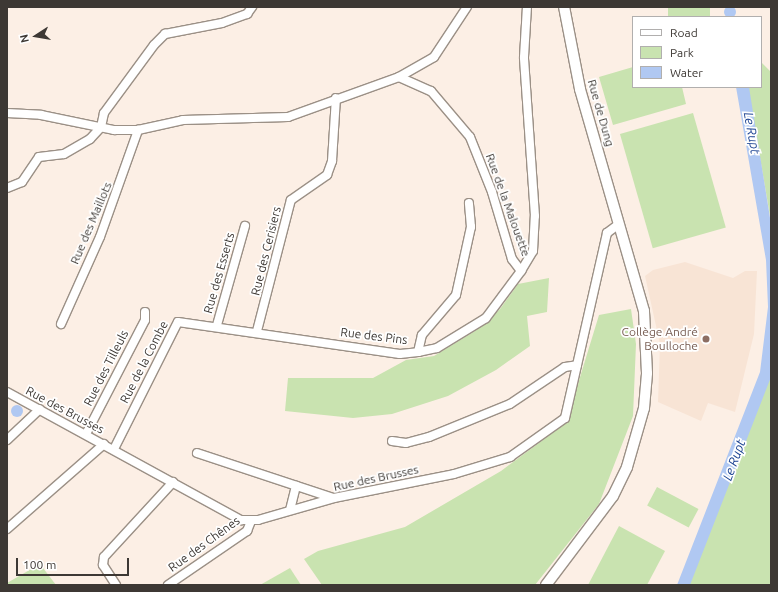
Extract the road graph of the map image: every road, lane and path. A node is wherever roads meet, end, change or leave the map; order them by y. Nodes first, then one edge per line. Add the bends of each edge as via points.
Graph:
1 (252, 7) edge
2 (467, 7) edge
3 (527, 7) edge
4 (564, 7) edge
5 (399, 77) junction
6 (336, 98) junction
7 (7, 113) edge
8 (101, 127) junction
9 (138, 130) junction
10 (7, 188) edge
11 (469, 202) dead end
12 (619, 224) junction
13 (245, 226) dead end
14 (521, 271) junction
15 (145, 312) dead end
16 (61, 324) dead end
17 (217, 325) junction
18 (257, 332) junction
19 (418, 352) junction
20 (577, 364) junction
21 (7, 392) edge
22 (40, 409) junction
23 (86, 434) junction
24 (7, 440) edge
25 (392, 441) dead end
26 (104, 444) junction
27 (114, 449) junction
28 (197, 453) dead end
29 (173, 482) junction
30 (296, 486) junction
31 (334, 498) junction
32 (290, 510) junction
33 (251, 521) junction
34 (7, 529) edge
35 (116, 585) edge
36 (168, 585) edge
37 (546, 585) edge

1 - 8 street via 248,14 165,34 104,113
2 - 5 street via 434,57
3 - 14 street, Rue de la Malouette via 524,57 535,216 533,252
4 - 12 main road, Rue de Dung via 575,69
5 - 6 street
5 - 14 street, Rue de la Malouette via 431,91 470,137 492,192 512,259
6 - 9 street via 288,117 183,120
6 - 18 street, Rue des Cerisiers via 332,161 326,175 291,200
7 - 8 street via 41,115
8 - 9 street
8 - 10 street via 90,139 64,154 39,157 22,182
9 - 16 street, Rue des Maillots via 100,237
11 - 19 street via 470,234 456,295 422,335
12 - 20 street, Rue des Brusses via 608,233
12 - 37 main road, Rue de Dung via 644,311 647,373 644,408 627,467 613,496
13 - 17 street, Rue des Esserts
14 - 19 street, Rue des Pins via 486,318 437,348
15 - 23 street, Rue des Tilleuls via 144,320
17 - 18 street, Rue des Pins
17 - 27 street, Rue de la Combe via 178,322
18 - 19 street, Rue des Pins via 400,354
20 - 25 street via 565,367 495,410 429,437 406,443
20 - 31 street, Rue des Brusses via 565,418 510,457 454,474
21 - 22 street, Rue des Brusses
22 - 23 street, Rue des Brusses
22 - 24 street
23 - 26 street, Rue des Brusses
26 - 27 street, Rue des Brusses
26 - 34 street
27 - 29 street, Rue des Brusses
28 - 30 street
29 - 33 street, Rue des Brusses via 241,520
29 - 35 street via 104,557 103,565
30 - 31 street
30 - 32 street
31 - 32 street, Rue des Brusses
32 - 33 street, Rue des Brusses
33 - 36 street, Rue des Chênes via 247,531

